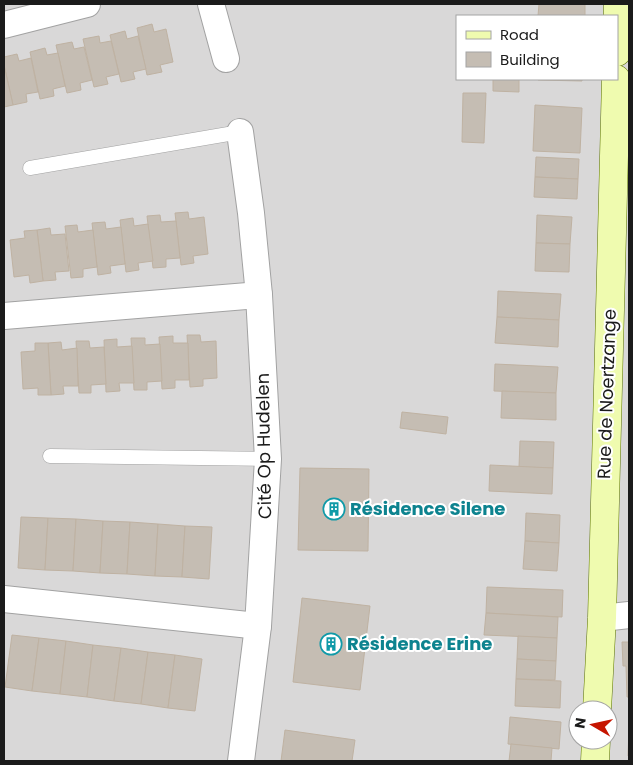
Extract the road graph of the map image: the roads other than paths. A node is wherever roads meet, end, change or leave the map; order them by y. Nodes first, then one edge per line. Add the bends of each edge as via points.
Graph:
1 (87, 4) edge
2 (211, 4) edge
3 (4, 25) edge
4 (226, 59) dead end
5 (616, 80) edge
6 (240, 132) joint
7 (30, 168) dead end
8 (259, 295) junction
9 (4, 316) edge
10 (50, 456) dead end
11 (268, 460) junction
12 (4, 600) edge
13 (629, 615) edge
14 (602, 618) junction
15 (258, 626) junction
16 (598, 700) edge
17 (241, 761) edge

1 - 3 street
2 - 4 street
5 - 14 main road, Rue de Noertzange
6 - 7 lane
6 - 8 street, Cité Op Hudelen
8 - 9 street
8 - 11 street, Cité Op Hudelen
10 - 11 lane
11 - 15 street, Cité Op Hudelen
12 - 15 street
13 - 14 street
14 - 16 main road, Rue de Noertzange
15 - 17 street, Cité Op Hudelen

